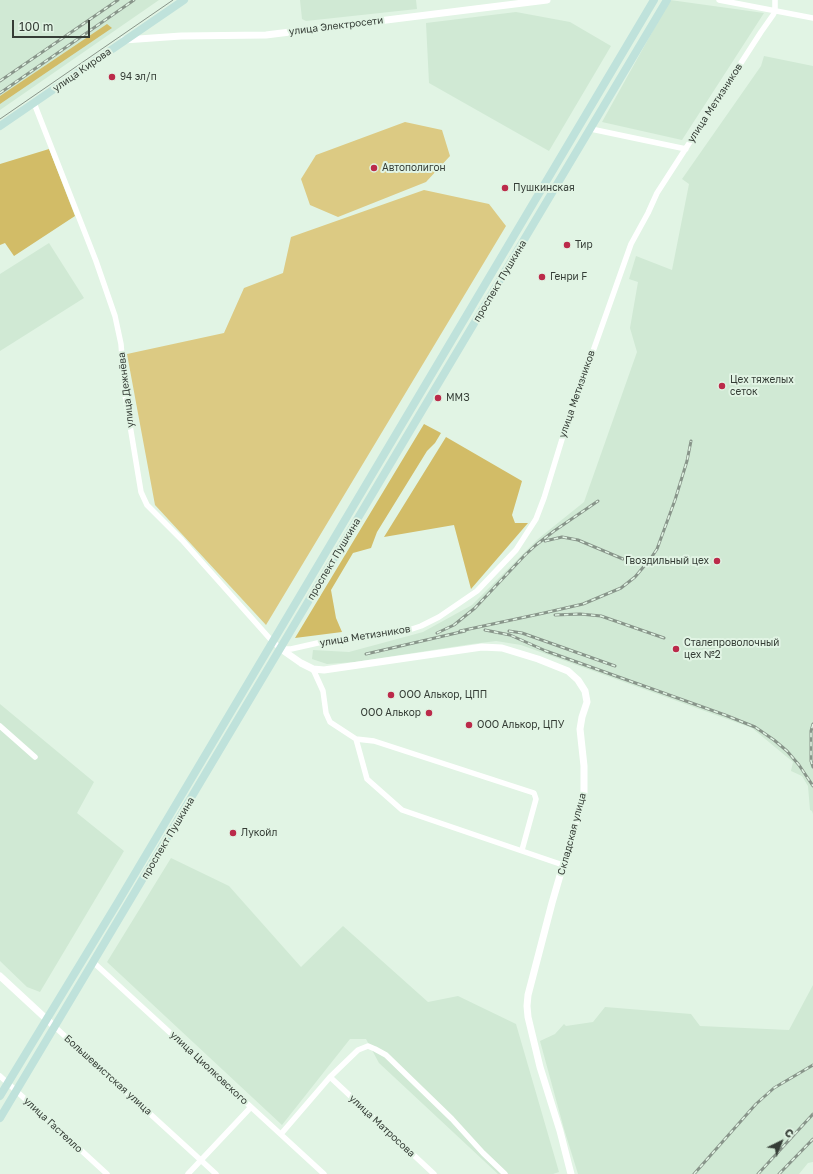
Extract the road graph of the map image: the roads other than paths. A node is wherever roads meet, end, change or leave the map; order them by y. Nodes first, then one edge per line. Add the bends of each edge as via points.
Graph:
1 (184, 0) edge
2 (547, 0) edge
3 (654, 0) edge
4 (667, 0) edge
5 (719, 0) edge
6 (775, 0) edge
7 (775, 11) junction
8 (813, 18) edge
9 (124, 40) junction
10 (34, 103) junction
11 (0, 126) edge
12 (591, 128) junction
13 (686, 149) junction
14 (514, 233) junction
15 (525, 239) junction
16 (272, 641) junction
17 (281, 648) junction
18 (313, 669) junction
19 (0, 726) edge
20 (356, 739) junction
21 (35, 757) dead end
22 (522, 850) junction
23 (563, 865) junction
24 (93, 962) junction
25 (0, 976) edge
26 (46, 1019) junction
27 (55, 1027) junction
28 (0, 1076) edge
29 (330, 1077) junction
30 (8, 1083) junction
31 (16, 1091) junction
32 (0, 1096) edge
33 (251, 1107) junction
34 (0, 1118) edge
35 (281, 1134) junction
36 (201, 1160) junction
37 (107, 1174) edge
38 (188, 1174) edge
39 (216, 1174) edge
40 (324, 1174) edge
41 (434, 1174) edge
42 (505, 1174) edge
43 (571, 1174) edge

1 - 9 main road, улица Кирова
2 - 9 street, улица Электросети via 266,35
3 - 14 main road, проспект Пушкина
4 - 12 main road, проспект Пушкина
5 - 7 street
6 - 7 street
7 - 8 street
7 - 13 street, улица Метизников
9 - 10 main road, улица Кирова
10 - 11 main road, улица Кирова
10 - 16 street, улица Дежнёва via 96,261 114,316 121,344 125,395 141,492 154,513 182,540
12 - 13 street
12 - 15 main road, проспект Пушкина
13 - 17 street, улица Метизников via 657,193 632,244 563,436 544,498 536,519 516,550 477,592 421,626 381,636 322,642 291,649
14 - 15 main road
14 - 16 main road, проспект Пушкина
15 - 17 main road, проспект Пушкина
16 - 17 street, улица Дежнёва
16 - 26 main road, проспект Пушкина
17 - 18 street
17 - 24 main road, проспект Пушкина
18 - 20 street via 323,691 330,722
18 - 23 street, Складская улица via 324,670 482,646 502,648 568,671 585,691 587,702 580,729 584,793
19 - 21 street
20 - 22 street via 367,779 402,810
20 - 22 street via 374,741 534,793 536,799
22 - 23 street
23 - 43 street, Складская улица via 527,1006 540,1067
24 - 27 main road, проспект Пушкина
24 - 33 street, улица Циолковского
25 - 26 street, Большевистская улица
26 - 27 street, Большевистская улица
26 - 30 main road, проспект Пушкина
27 - 31 main road, проспект Пушкина
27 - 36 street, Большевистская улица
28 - 30 street, улица Гастелло
29 - 35 street
29 - 41 street, улица Матросова
29 - 42 street via 358,1050 368,1046 375,1048 386,1055
30 - 31 street, улица Гастелло
30 - 32 main road, проспект Пушкина
31 - 34 main road, проспект Пушкина
31 - 37 street, улица Гастелло
33 - 35 street, улица Циолковского
33 - 36 street
35 - 40 street, улица Циолковского
36 - 38 street
36 - 39 street, Большевистская улица

